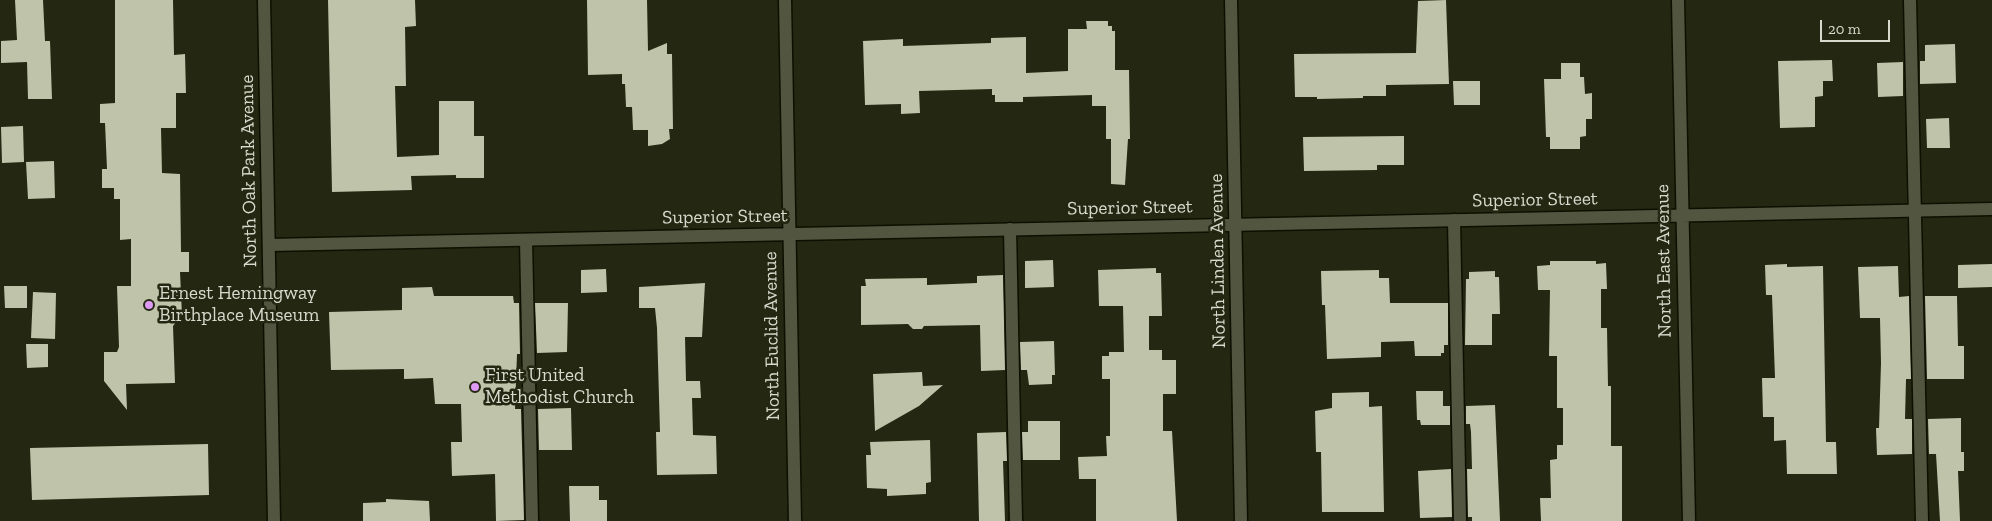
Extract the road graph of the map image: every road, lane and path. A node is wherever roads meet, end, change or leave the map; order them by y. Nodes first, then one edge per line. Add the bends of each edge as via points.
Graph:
1 (264, 0) edge
2 (784, 0) edge
3 (1231, 0) edge
4 (1678, 0) edge
5 (1910, 0) edge
6 (1992, 208) edge
7 (1915, 210) junction
8 (1682, 215) junction
9 (1454, 220) junction
10 (1236, 225) junction
11 (1010, 229) junction
12 (789, 234) junction
13 (526, 240) junction
14 (269, 245) junction
15 (274, 521) edge
16 (532, 521) edge
17 (795, 521) edge
18 (1016, 521) edge
19 (1242, 521) edge
20 (1460, 521) edge
21 (1688, 521) edge
22 (1922, 521) edge

1 - 14 street, North Oak Park Avenue
2 - 12 street, North Euclid Avenue
3 - 10 street, North Linden Avenue
4 - 8 street, North East Avenue
5 - 7 street
6 - 7 street, Superior Street
7 - 8 street, Superior Street
7 - 22 street
8 - 9 street, Superior Street
8 - 21 street, North East Avenue
9 - 10 street, Superior Street
9 - 20 street
10 - 11 street, Superior Street
10 - 19 street, North Linden Avenue
11 - 12 street, Superior Street
11 - 18 street
12 - 13 street, Superior Street
12 - 17 street, North Euclid Avenue
13 - 14 street, Superior Street
13 - 16 street
14 - 15 street, North Oak Park Avenue

